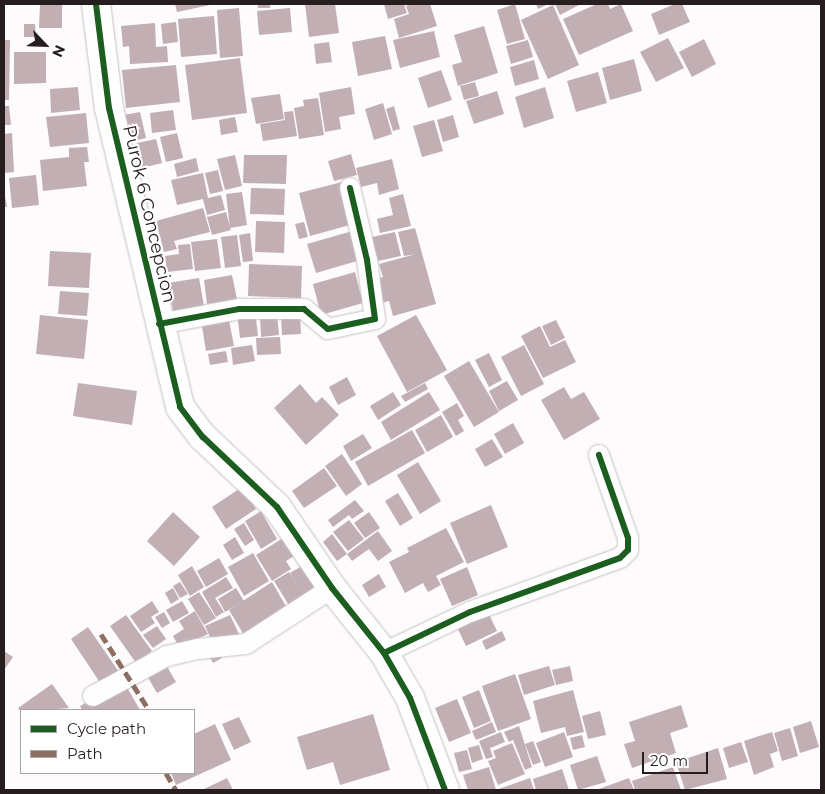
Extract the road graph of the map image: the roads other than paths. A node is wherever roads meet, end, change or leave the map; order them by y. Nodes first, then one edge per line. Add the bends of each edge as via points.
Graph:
1 (96, 4) edge
2 (350, 188) dead end
3 (159, 324) junction
4 (600, 455) dead end
5 (332, 588) junction
6 (384, 653) junction
7 (92, 696) dead end
8 (445, 790) edge

1 - 3 street, Purok 6 Concepcion via 109,108
2 - 3 street via 367,260 375,319 328,329 304,309 239,309
3 - 5 street, Purok 6 Concepcion via 180,407 203,437 276,507
4 - 6 street via 628,538 628,550 620,558 470,612
5 - 6 street, Purok 6 Concepcion
5 - 7 street via 246,644 167,656
6 - 8 street, Purok 6 Concepcion via 410,698

